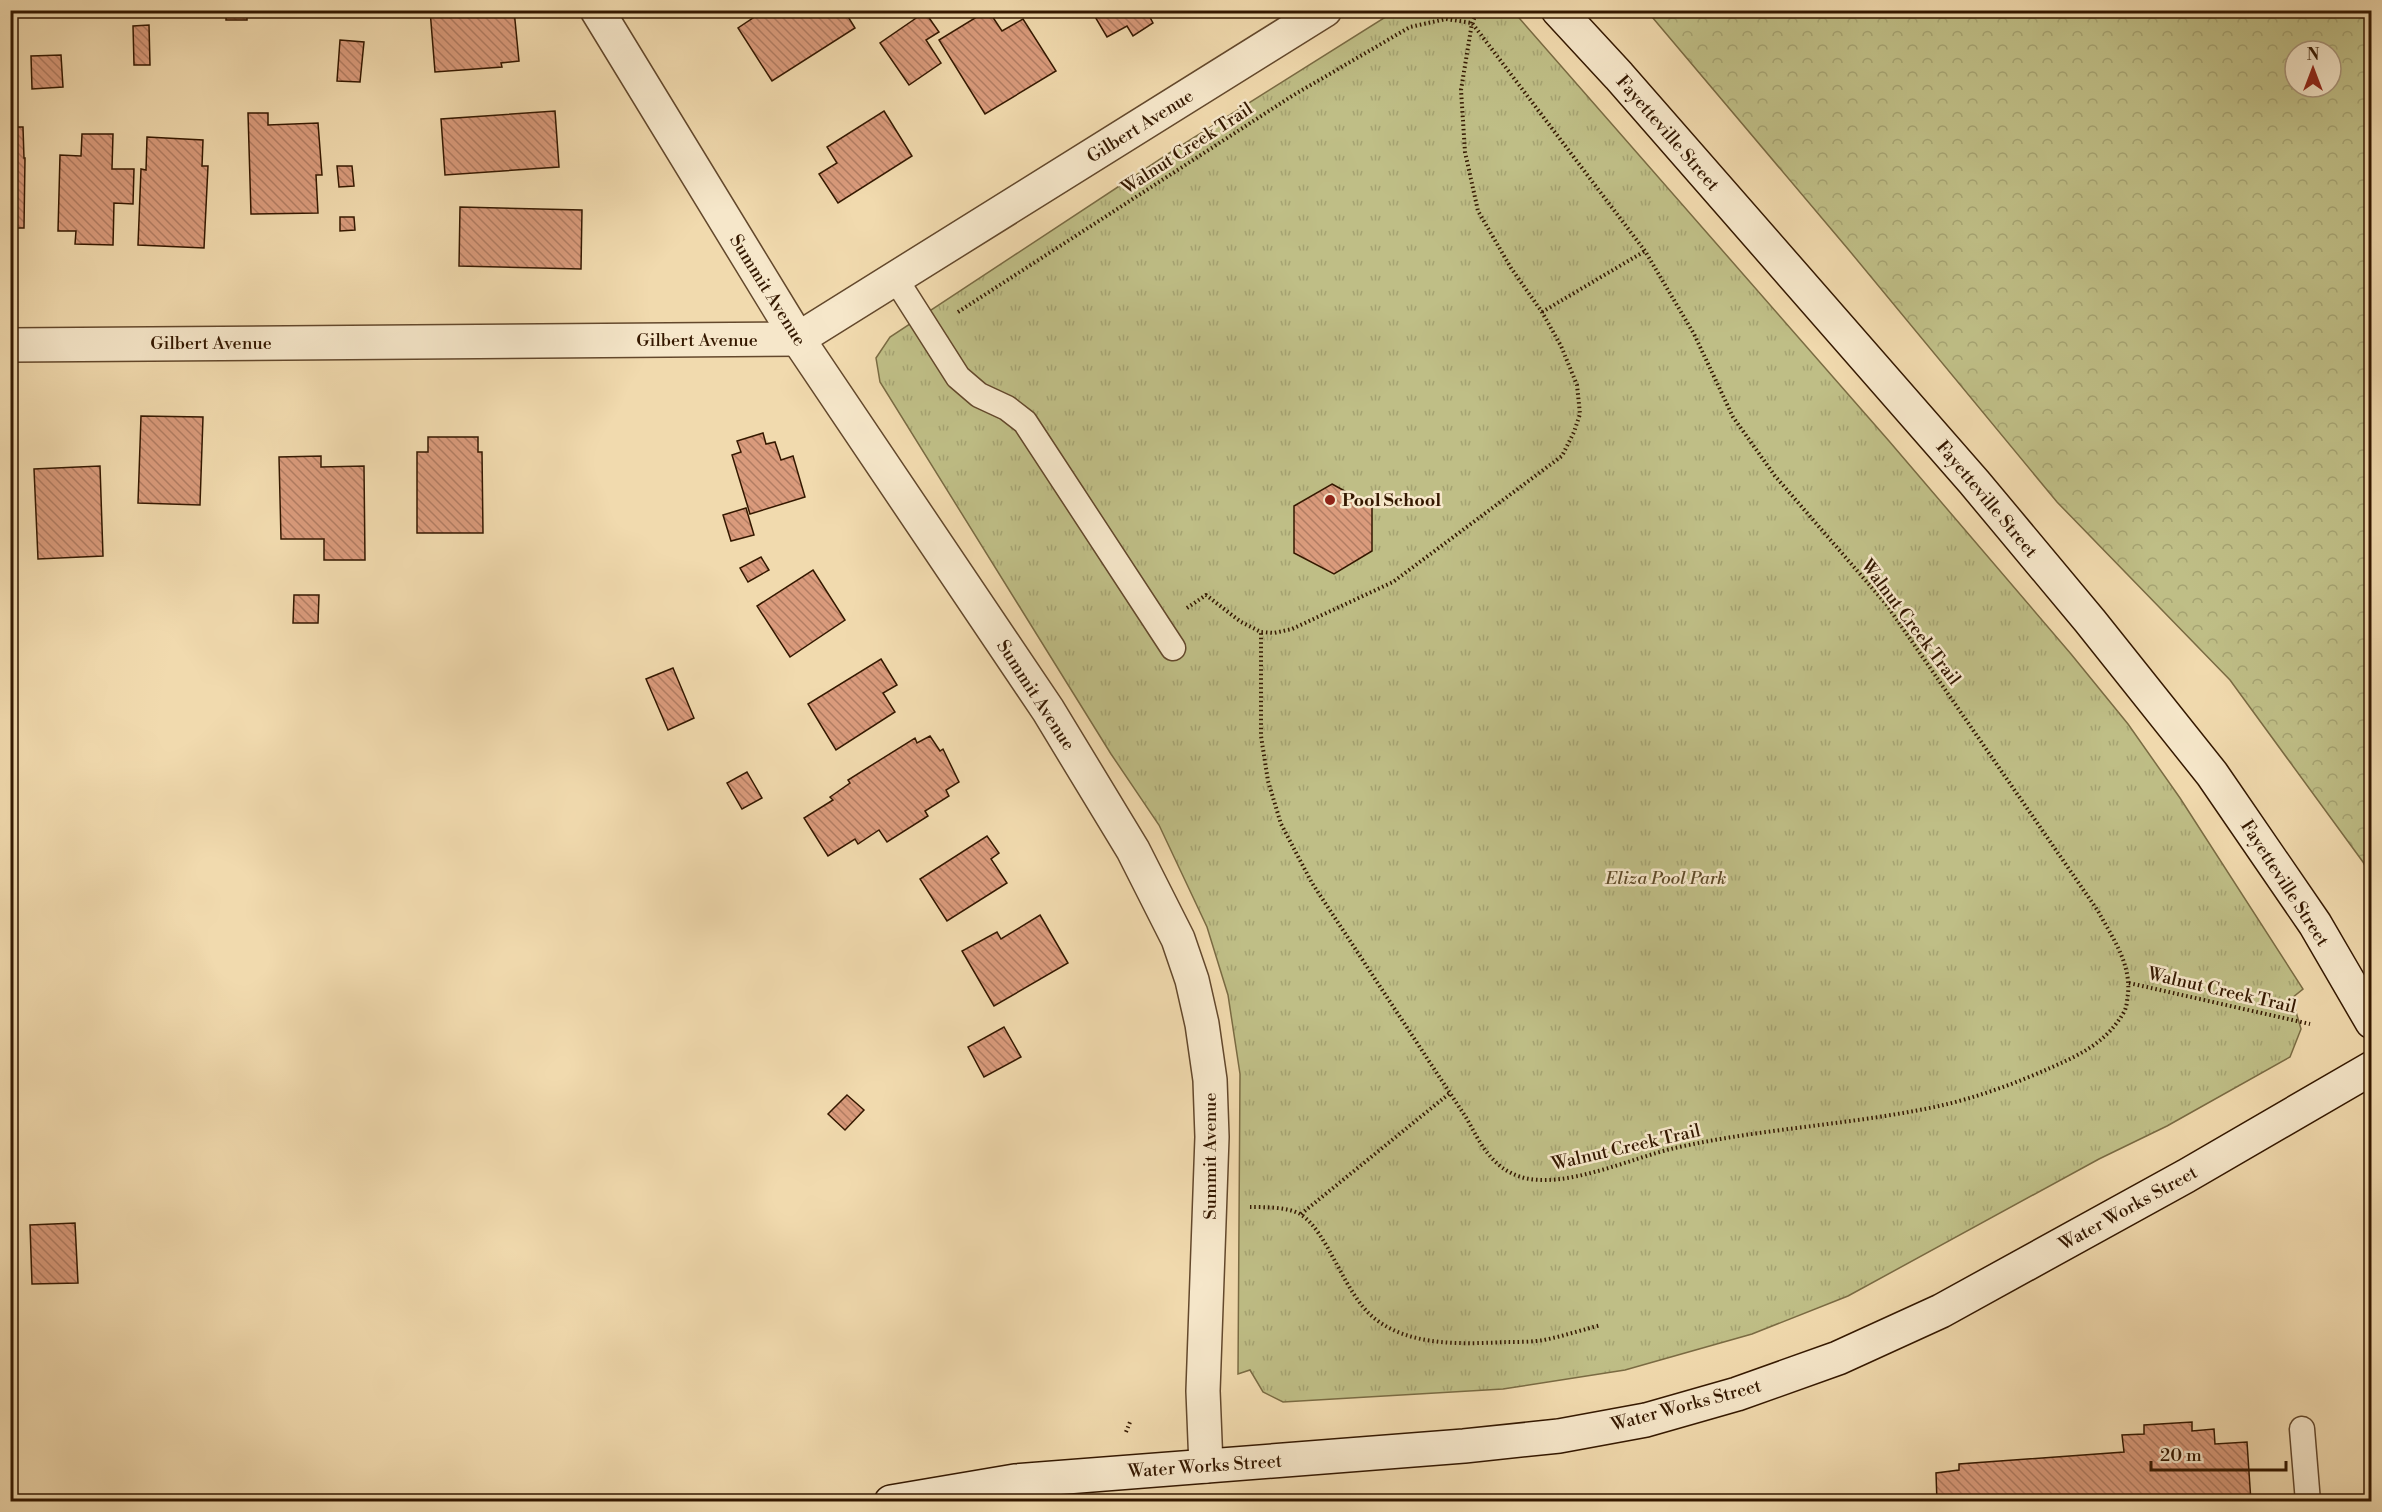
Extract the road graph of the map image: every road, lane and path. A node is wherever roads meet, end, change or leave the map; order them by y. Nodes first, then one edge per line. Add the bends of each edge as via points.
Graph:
1 (597, 10) edge
2 (1325, 10) edge
3 (1478, 10) edge
4 (1558, 10) edge
5 (1472, 23) junction
6 (1645, 251) junction
7 (895, 279) junction
8 (1542, 312) junction
9 (928, 332) junction
10 (798, 339) junction
11 (10, 345) edge
12 (1160, 627) junction
13 (1261, 632) junction
14 (1173, 648) dead end
15 (2129, 983) junction
16 (2372, 1022) edge
17 (2310, 1024) dead end
18 (2372, 1068) edge
19 (1450, 1093) junction
20 (1211, 1208) junction
21 (1301, 1214) junction
22 (1601, 1325) dead end
23 (2302, 1429) dead end
24 (1206, 1466) junction
25 (891, 1502) edge
26 (2308, 1502) edge

1 - 10 street, Summit Avenue
2 - 7 street, Gilbert Avenue
3 - 5 path
4 - 16 street, Fayetteville Street via 1974,482 2090,621 2212,774 2315,924
5 - 6 path, Walnut Creek Trail
5 - 8 path via 1461,90 1465,152 1478,211
5 - 9 path, Walnut Creek Trail via 1446,19 1410,27 1292,96
6 - 8 path
6 - 15 path, Walnut Creek Trail via 1694,334 1733,417 1775,476 1886,604 2098,911 2124,960
7 - 9 lane
7 - 10 street, Gilbert Avenue
8 - 13 path via 1577,385 1580,414 1562,456 1393,582 1292,629
9 - 12 lane via 958,377 979,395 1025,422
10 - 11 street, Gilbert Avenue
10 - 20 street, Summit Avenue via 1048,710 1133,850 1178,939 1202,1024 1210,1091
12 - 13 path via 1206,595
12 - 14 lane
13 - 19 path, Walnut Creek Trail via 1261,736 1268,781 1281,824 1312,883
15 - 17 path, Walnut Creek Trail
15 - 19 path, Walnut Creek Trail via 2126,1010 2110,1033 2086,1052 2028,1078 1940,1106 1674,1148 1569,1178 1521,1177 1502,1168 1485,1151
18 - 24 street, Water Works Street via 1941,1311 1838,1358 1737,1394 1646,1420 1559,1436
19 - 21 path
20 - 21 path via 1254,1207
20 - 24 street, Summit Avenue via 1203,1391
21 - 22 path via 1312,1225 1352,1293 1374,1318 1402,1334 1470,1344 1542,1340
23 - 26 lane
24 - 25 street, Water Works Street via 1015,1481

